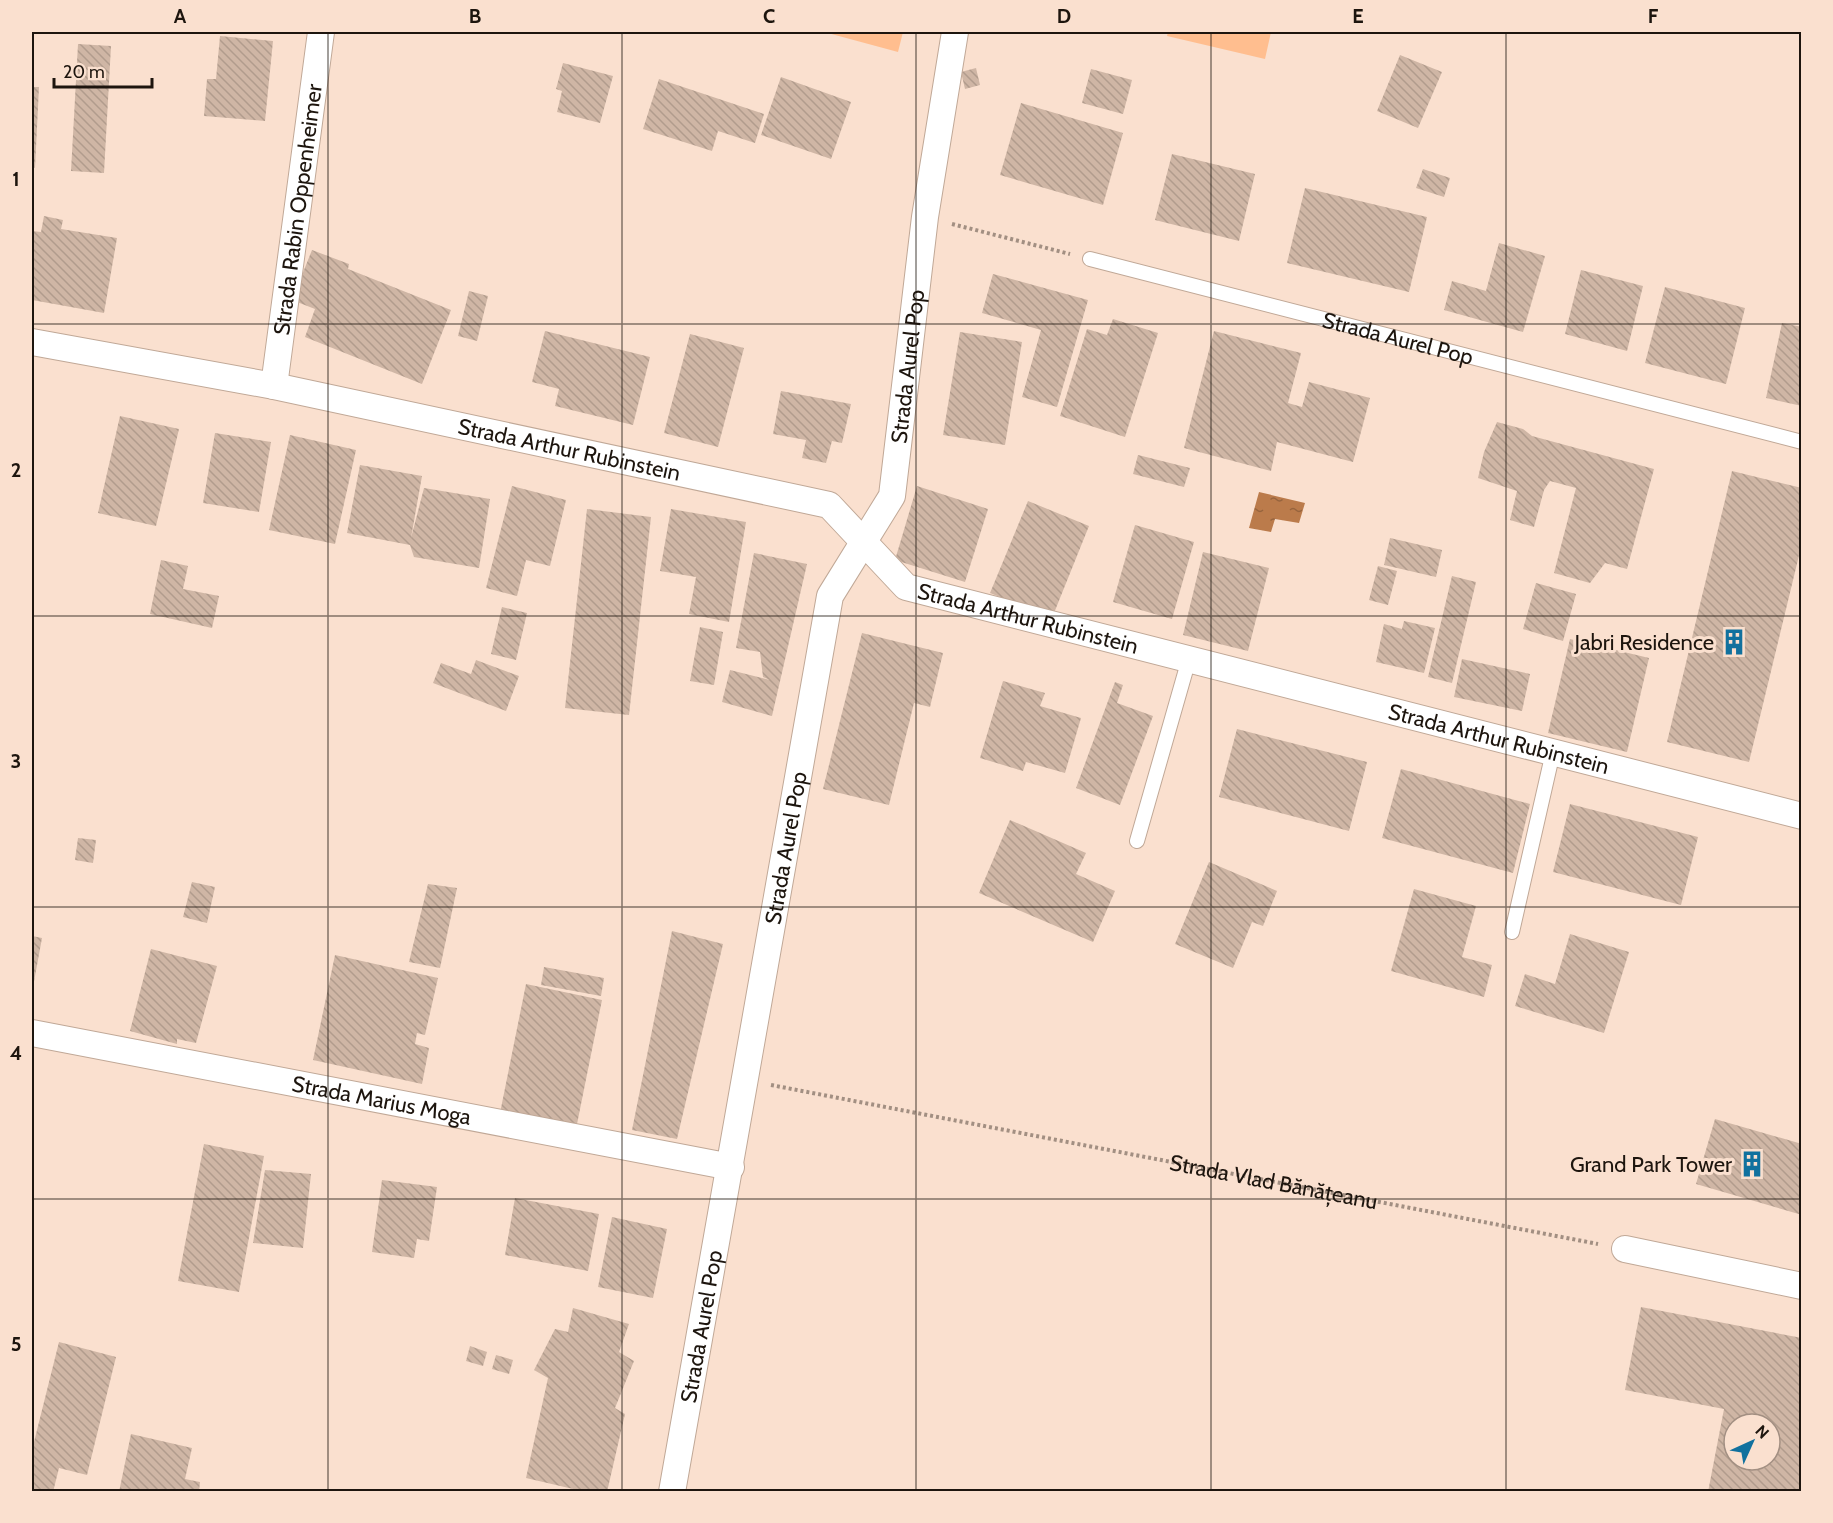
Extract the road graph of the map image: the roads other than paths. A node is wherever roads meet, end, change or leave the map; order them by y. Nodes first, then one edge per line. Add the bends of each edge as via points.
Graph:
1 (321, 32) edge
2 (955, 32) edge
3 (1090, 259) road end
4 (32, 342) edge
5 (274, 386) junction
6 (1802, 442) edge
7 (864, 543) junction
8 (1189, 660) junction
9 (1553, 752) junction
10 (1802, 816) edge
11 (1137, 842) dead end
12 (1512, 932) dead end
13 (32, 1033) edge
14 (731, 1167) junction
15 (1625, 1250) road end
16 (1802, 1286) edge
17 (672, 1491) edge

1 - 5 street, Strada Rabin Oppenheimer
2 - 7 street, Strada Aurel Pop via 925,217 892,496
3 - 6 lane, Strada Aurel Pop
4 - 5 street, Strada Arthur Rubinstein
5 - 7 street, Strada Arthur Rubinstein via 829,505
7 - 8 street, Strada Arthur Rubinstein via 906,587
7 - 14 street, Strada Aurel Pop via 830,596
8 - 9 street, Strada Arthur Rubinstein
8 - 11 lane
9 - 10 street, Strada Arthur Rubinstein
9 - 12 lane
13 - 14 street, Strada Marius Moga
14 - 17 street, Strada Aurel Pop
15 - 16 street

